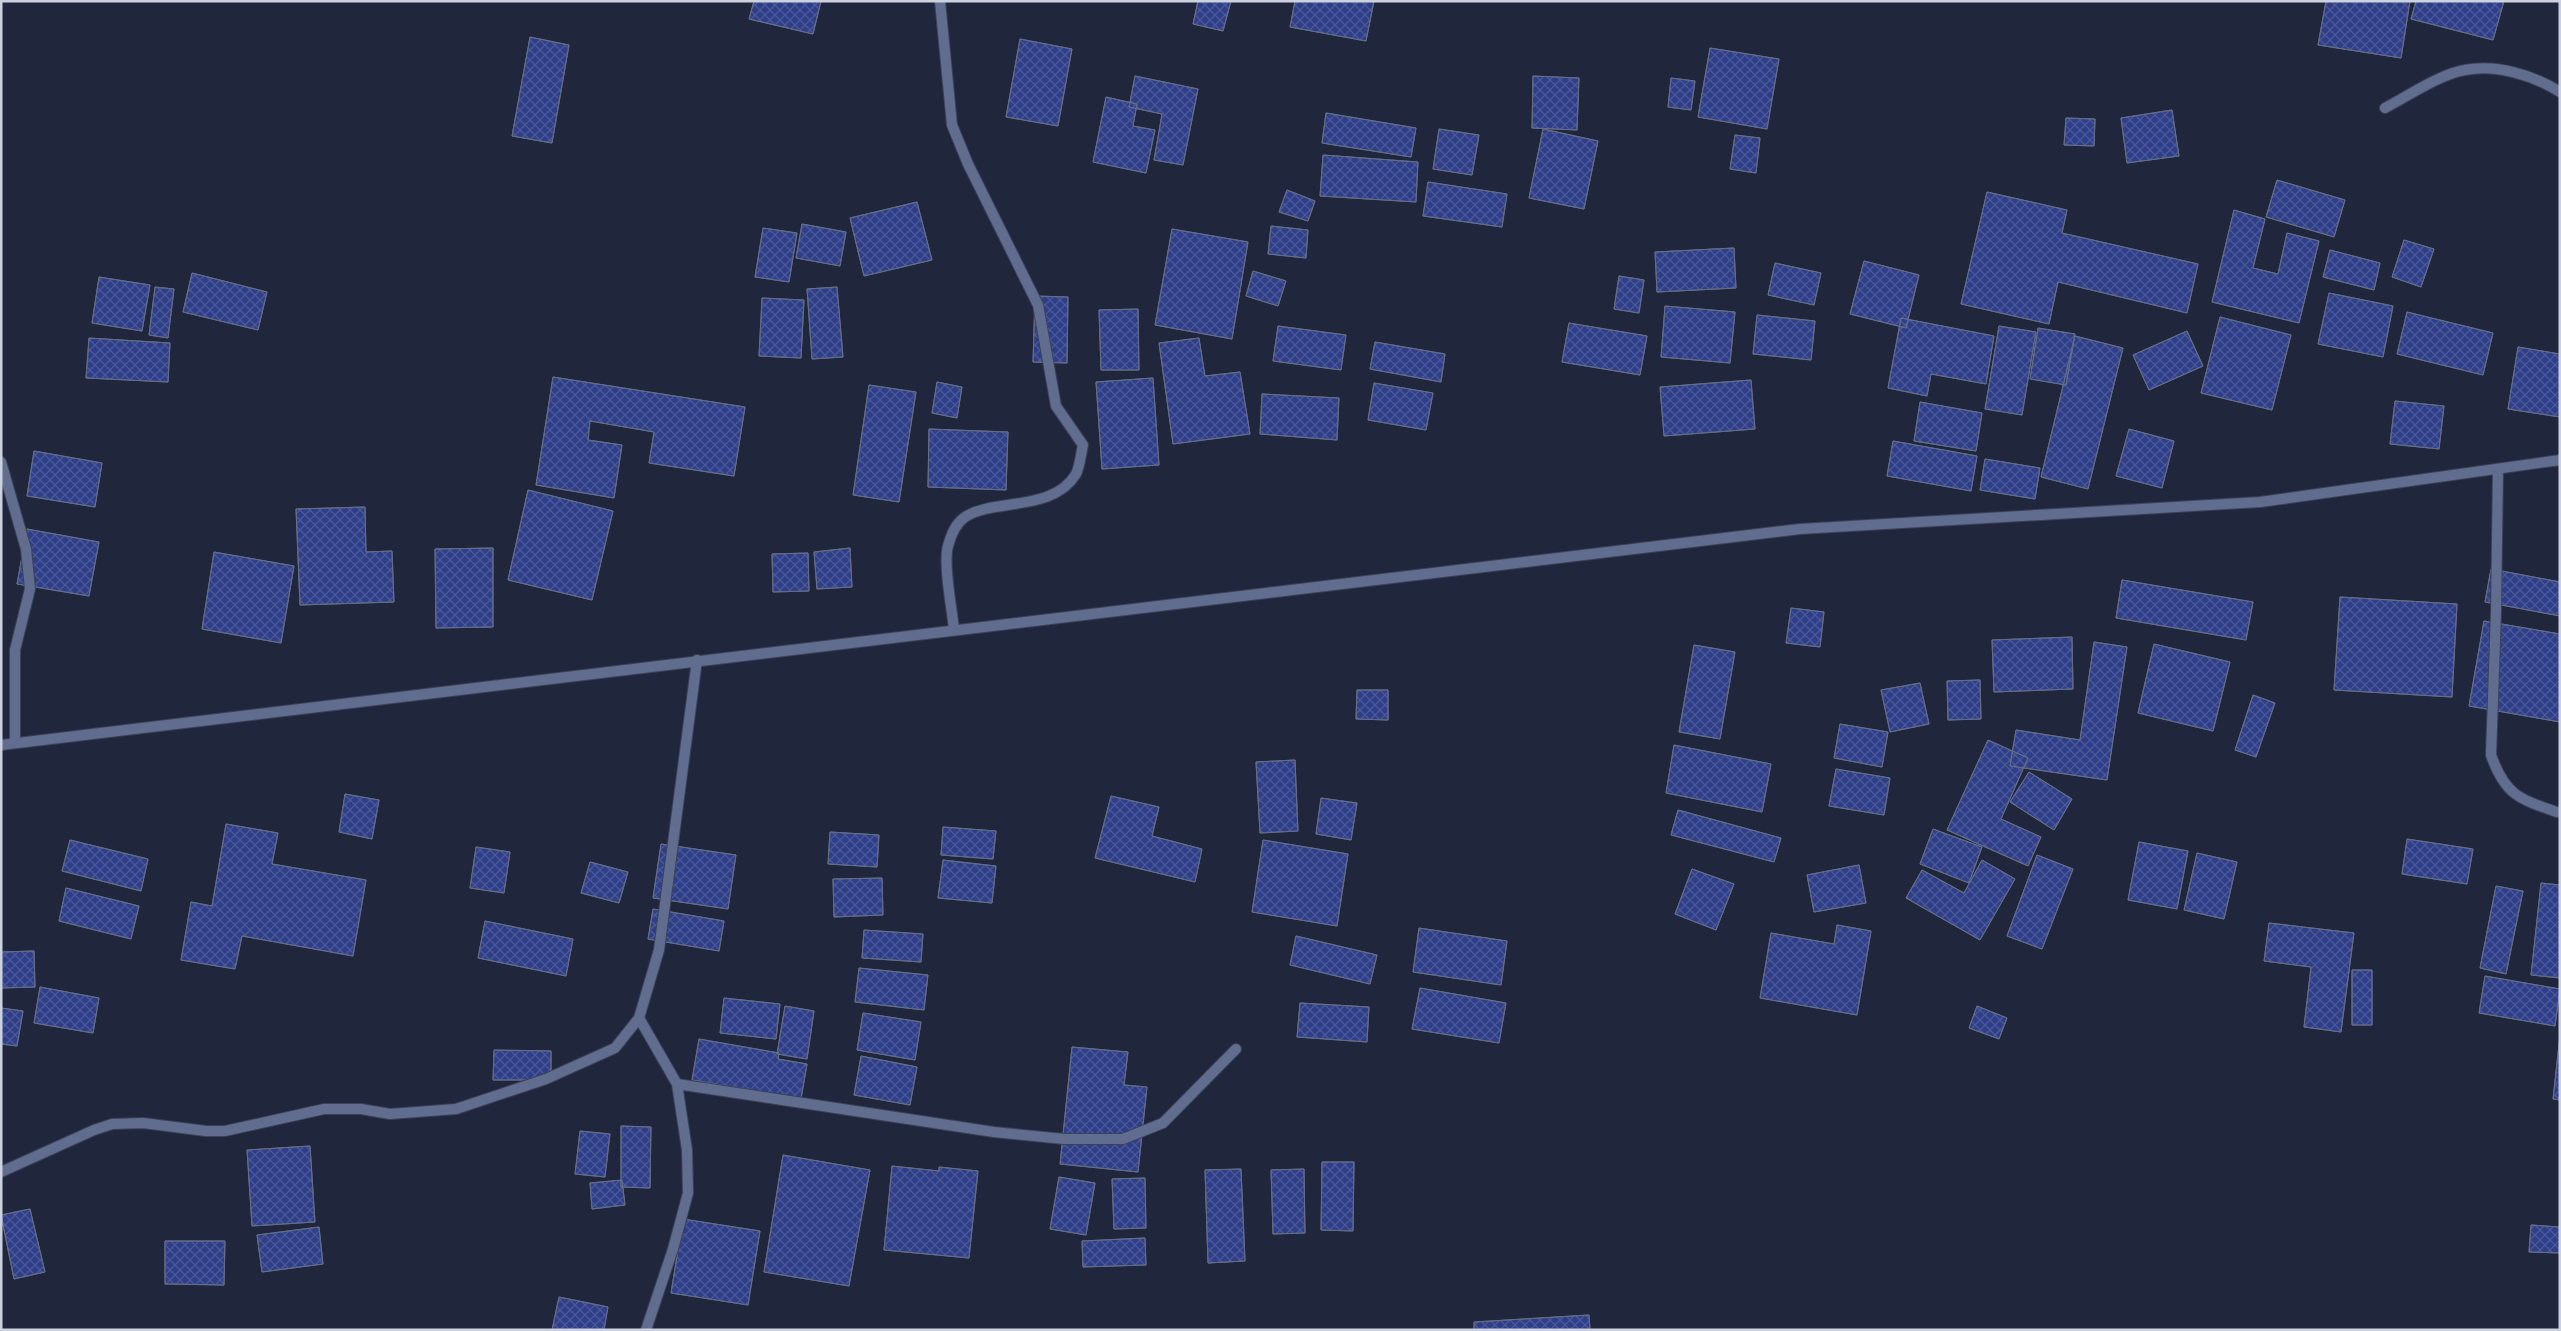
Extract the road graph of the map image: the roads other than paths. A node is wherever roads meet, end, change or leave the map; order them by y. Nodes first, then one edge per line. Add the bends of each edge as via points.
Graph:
1 (940, 1) edge
2 (2560, 92) edge
3 (2385, 108) dead end
4 (2560, 460) edge
5 (1, 462) edge
6 (2498, 469) junction
7 (954, 629) junction
8 (698, 660) junction
9 (15, 743) junction
10 (1, 745) edge
11 (2557, 812) dead end
12 (640, 1018) junction
13 (1236, 1049) dead end
14 (676, 1084) junction
15 (1, 1172) edge
16 (646, 1330) edge

1 - 7 street via 952,125 1038,305 1056,406 1083,444 1076,474 1063,487 1032,502 965,517 954,528 947,548
2 - 3 street via 2524,75 2493,69 2464,70
4 - 6 street
5 - 9 street via 26,549 30,589 16,650
6 - 7 street via 2260,502 1800,529
6 - 11 street via 2490,755 2498,776 2523,801
7 - 8 street
8 - 9 street
8 - 12 street via 659,950
9 - 10 street
12 - 14 street
12 - 15 street via 615,1048 546,1079 456,1109 390,1114 361,1109 324,1109 225,1131 206,1132 143,1123 112,1124
13 - 14 street via 1163,1123 1123,1140 1064,1139 994,1132
14 - 16 street via 687,1150 688,1193

